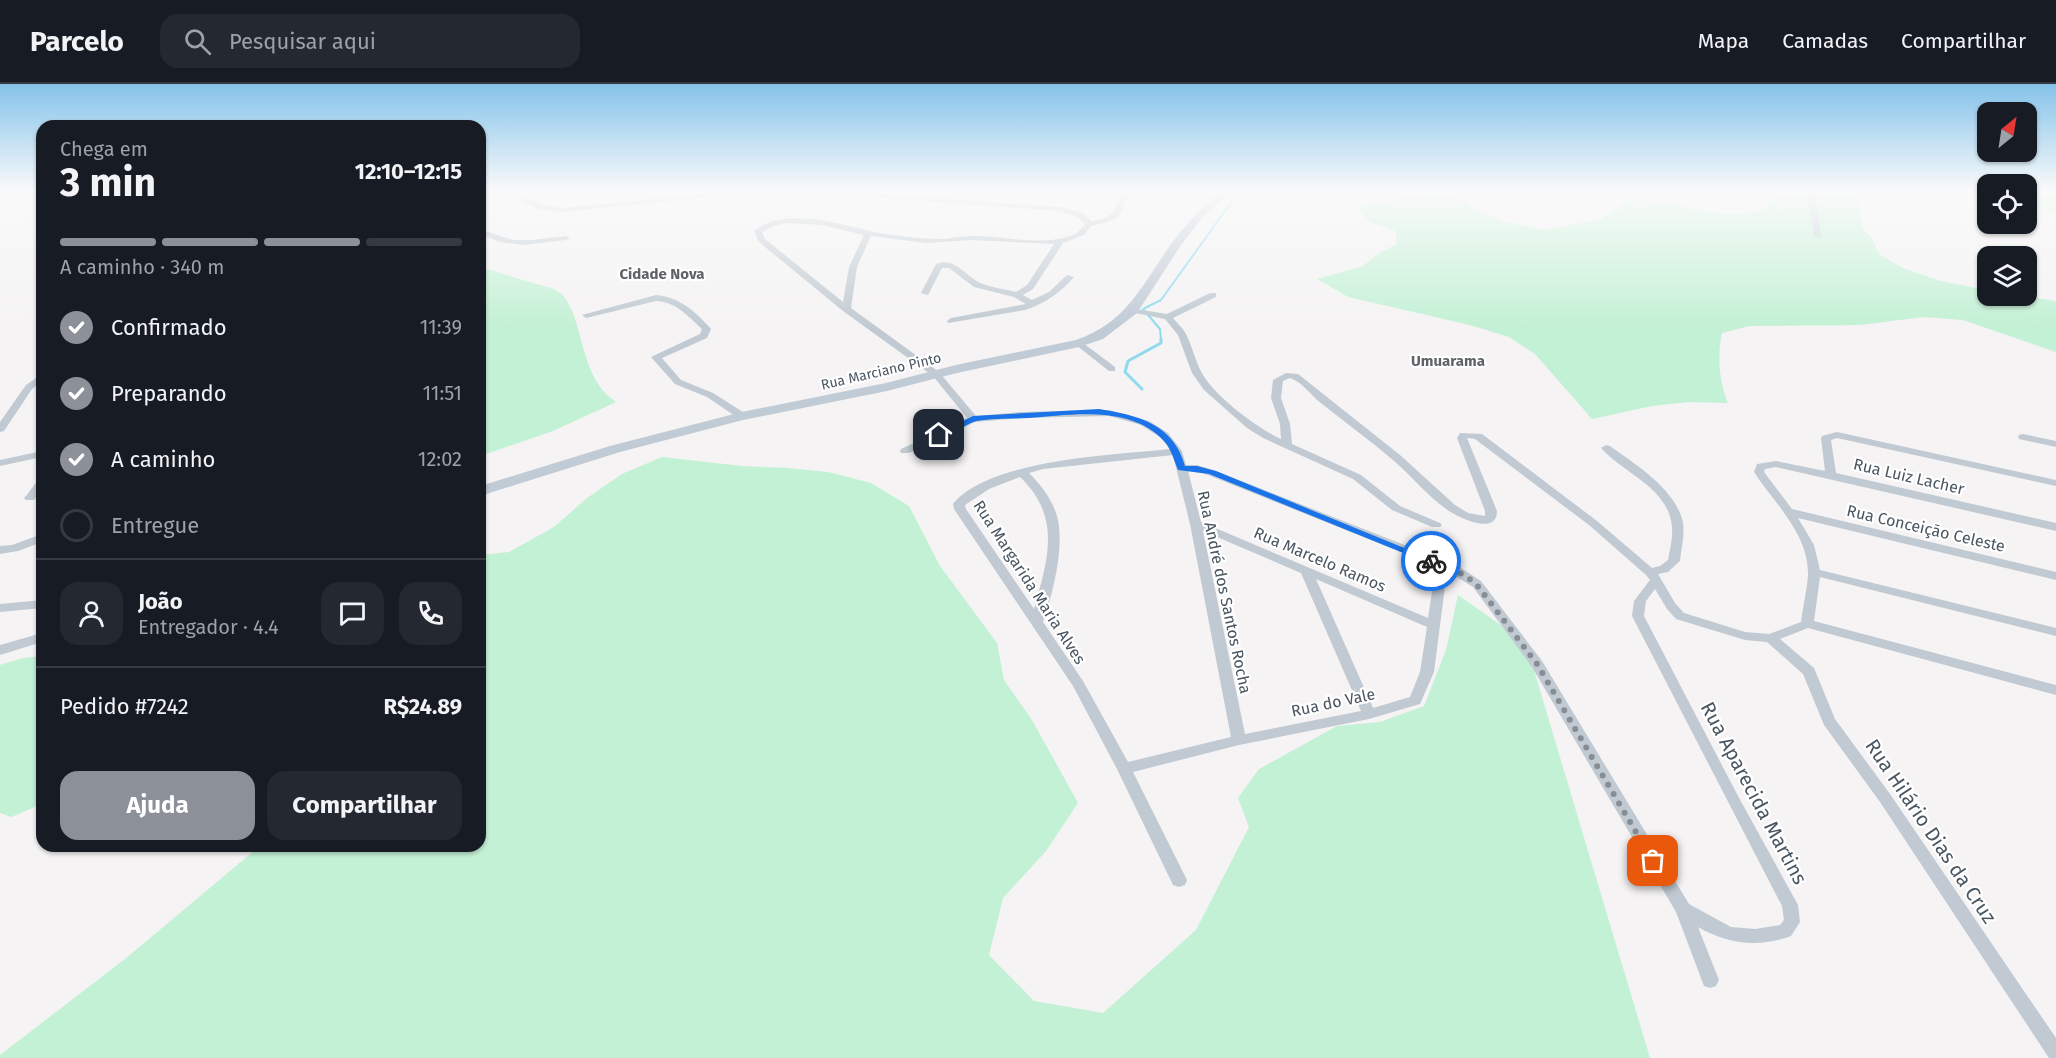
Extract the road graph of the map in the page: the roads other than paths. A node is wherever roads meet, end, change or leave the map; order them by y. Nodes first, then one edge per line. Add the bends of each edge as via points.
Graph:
1 (492, 235) edge
2 (760, 235) edge
3 (868, 235) edge
4 (879, 235) edge
5 (1077, 235) edge
6 (1183, 235) edge
7 (566, 238) dead end
8 (1060, 242) junction
9 (1070, 277) dead end
10 (925, 293) dead end
11 (1017, 295) junction
12 (1214, 295) dead end
13 (1033, 303) junction
14 (846, 309) junction
15 (1135, 311) junction
16 (586, 315) dead end
17 (1168, 317) junction
18 (951, 321) dead end
19 (1079, 344) junction
20 (1112, 369) dead end
21 (936, 374) junction
22 (36, 382) edge
23 (742, 416) junction
24 (973, 418) junction
25 (0, 429) edge
26 (2023, 436) dead end
27 (2056, 444) edge
28 (1287, 445) junction
29 (1606, 448) dead end
30 (905, 451) dead end
31 (1177, 452) junction
32 (36, 455) edge
33 (0, 463) edge
34 (1181, 468) junction
35 (1021, 472) junction
36 (1831, 475) junction
37 (2056, 483) edge
38 (486, 489) edge
39 (36, 490) edge
40 (30, 498) dead end
41 (1789, 513) junction
42 (1196, 524) junction
43 (1436, 525) dead end
44 (2056, 526) edge
45 (36, 540) edge
46 (0, 550) edge
47 (1442, 565) junction
48 (1306, 571) junction
49 (1814, 572) junction
50 (1653, 576) junction
51 (2056, 576) edge
52 (36, 605) edge
53 (0, 608) edge
54 (1037, 621) junction
55 (1432, 624) junction
56 (1807, 624) junction
57 (2056, 632) edge
58 (1770, 638) junction
59 (36, 639) edge
60 (0, 650) edge
61 (2056, 690) edge
62 (1369, 714) junction
63 (1239, 740) junction
64 (1124, 769) junction
65 (1179, 880) dead end
66 (1683, 909) junction
67 (1710, 980) dead end
68 (2056, 1053) edge

1 - 7 street via 511,243
2 - 14 street
3 - 14 street via 853,267
4 - 8 street via 927,241 972,238
5 - 8 street
6 - 15 street, Rua Marciano Pinto
8 - 11 street via 1030,287
9 - 13 street via 1052,294
10 - 11 street via 939,266 944,264 977,285
11 - 13 street
12 - 17 street
13 - 18 street
14 - 21 street
15 - 17 street
15 - 19 street, Rua Marciano Pinto
16 - 23 street via 656,298 678,302 707,329 704,336 656,357 678,382 710,395
17 - 28 street via 1182,334 1207,388 1251,426
19 - 20 street
19 - 21 street, Rua Marciano Pinto
21 - 23 street, Rua Marciano Pinto
21 - 24 street
22 - 25 street
23 - 38 street, Rua Marciano Pinto via 615,449
24 - 30 street
24 - 31 street via 1072,412 1122,415 1155,428
26 - 27 street
28 - 43 street via 1358,477 1396,508
28 - 50 street via 1276,398 1278,380 1287,375 1298,377 1398,458 1435,494 1481,521 1489,520 1491,511 1462,438 1478,435 1593,523
29 - 50 street via 1652,485 1674,513 1674,561
31 - 34 street, Rua André dos Santos Rocha
31 - 35 street, Rua Margarida Maria Alves via 1065,462
32 - 33 street
34 - 42 street, Rua André dos Santos Rocha
34 - 47 street, Rua Aparecida Martins via 1212,472
35 - 54 street via 1042,494 1053,520 1049,566
35 - 54 street, Rua Margarida Maria Alves via 966,496 959,504
36 - 37 street via 1826,438 1837,435
36 - 41 street, Rua Luiz Lacher via 1776,464 1761,466 1759,472
36 - 44 street, Rua Luiz Lacher
39 - 40 street
41 - 49 street via 1806,542
41 - 51 street, Rua Conceiçāo Celeste
42 - 48 street, Rua Marcelo Ramos
42 - 63 street, Rua André dos Santos Rocha
45 - 46 street
47 - 55 street, Rua do Vale
47 - 66 street, Rua Aparecida Martins via 1477,585 1537,664
48 - 55 street, Rua Marcelo Ramos
48 - 62 street
49 - 56 street
49 - 57 street
50 - 58 street via 1680,615 1745,636
50 - 66 street, Rua Aparecida Martins via 1636,611 1638,616 1776,876 1790,905 1792,922 1785,931 1740,937 1716,930
52 - 53 street
54 - 64 street, Rua Margarida Maria Alves via 1078,684
55 - 62 street, Rua do Vale via 1427,672 1419,695 1412,701
56 - 58 street
56 - 61 street
58 - 68 street, Rua Hilário Dias da Cruz via 1809,671 1829,721
59 - 60 street
62 - 63 street, Rua do Vale
63 - 64 street, Rua do Vale
64 - 65 street, Rua Margarida Maria Alves
66 - 67 street, Rua Aparecida Martins

